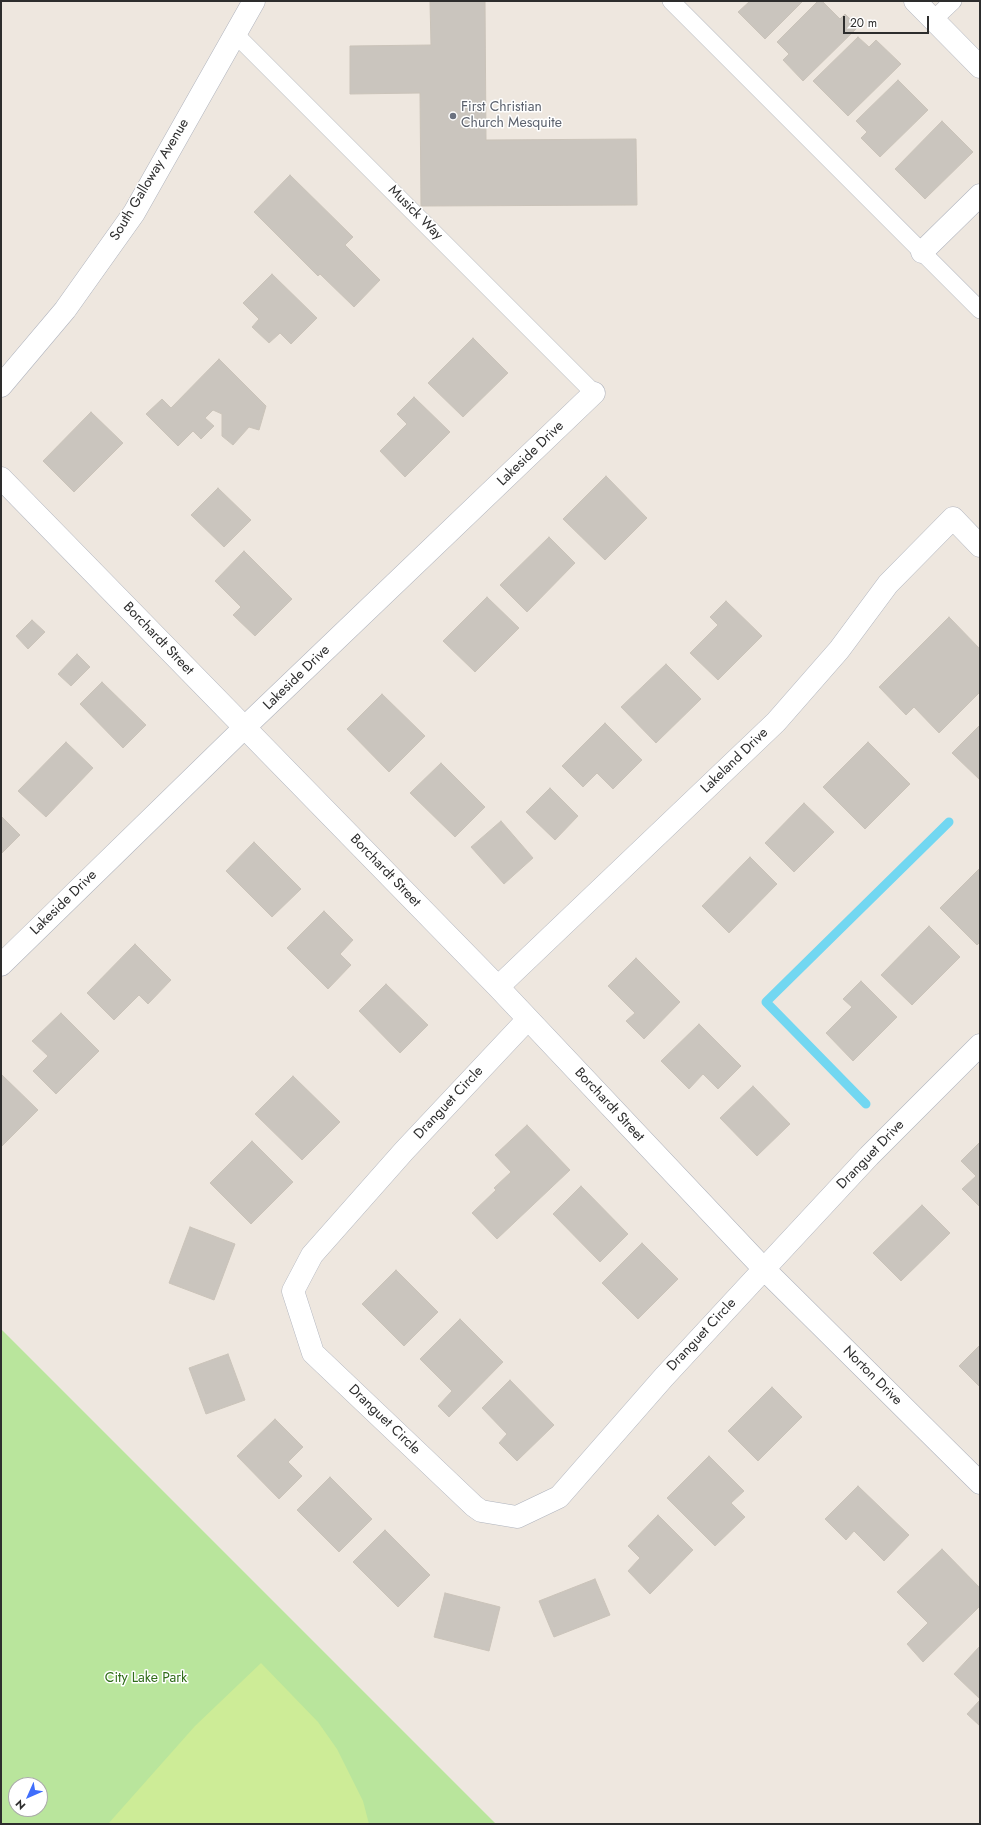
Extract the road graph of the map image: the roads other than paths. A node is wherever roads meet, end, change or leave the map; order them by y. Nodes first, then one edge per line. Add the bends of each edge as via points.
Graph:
1 (254, 1) edge
2 (671, 1) edge
3 (915, 1) edge
4 (952, 1) edge
5 (933, 20) junction
6 (235, 34) junction
7 (980, 67) edge
8 (980, 194) edge
9 (922, 252) junction
10 (980, 310) edge
11 (1, 386) edge
12 (594, 393) joint
13 (1, 478) edge
14 (980, 546) edge
15 (245, 728) junction
16 (1, 964) edge
17 (498, 987) junction
18 (528, 1019) junction
19 (980, 1045) edge
20 (764, 1268) junction
21 (980, 1483) edge

1 - 6 street, South Galloway Avenue
2 - 9 lane
3 - 5 street
4 - 5 lane
5 - 7 street
6 - 11 street, South Galloway Avenue via 134,213 66,310
6 - 12 lane, Musick Way
8 - 9 street
9 - 10 lane
12 - 15 street, Lakeside Drive
13 - 15 street, Borchardt Street
14 - 17 street, Lakeland Drive via 953,518 888,584 839,650 776,722
15 - 16 street, Lakeside Drive
15 - 17 street, Borchardt Street
17 - 18 street, Borchardt Street
18 - 20 street, Borchardt Street
18 - 20 street, Dranguet Circle via 404,1151 312,1255 293,1291 313,1353 481,1512 517,1517 559,1497
19 - 20 street, Dranguet Drive via 869,1156
20 - 21 street, Norton Drive

